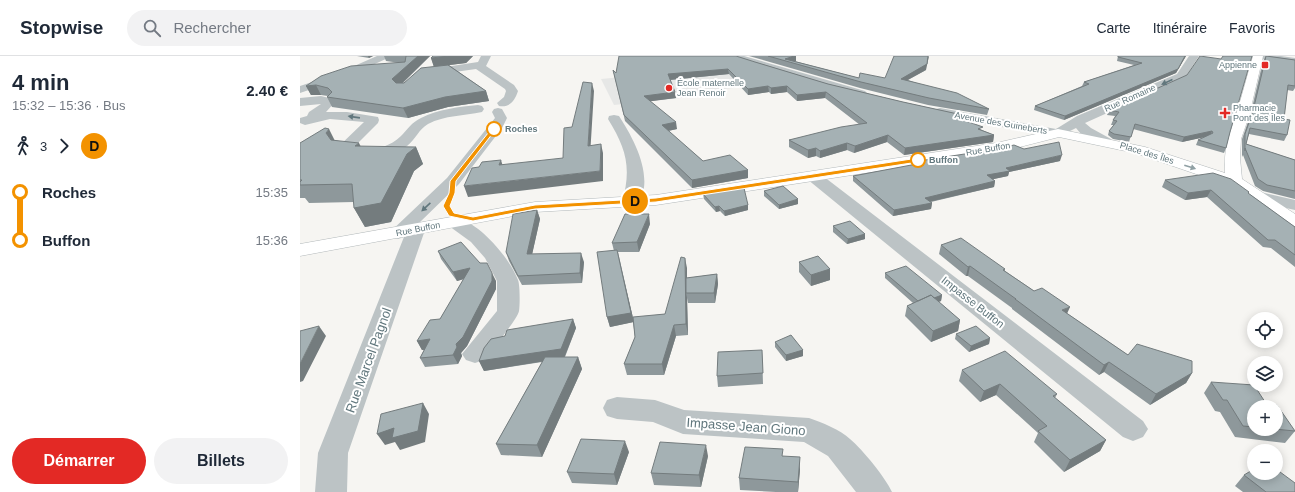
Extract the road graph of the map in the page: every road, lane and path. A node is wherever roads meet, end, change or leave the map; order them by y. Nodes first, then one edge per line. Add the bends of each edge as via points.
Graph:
1 (385, 56) edge
2 (735, 56) edge
3 (1194, 56) edge
4 (1258, 56) edge
5 (1262, 56) edge
6 (434, 60) dead end
7 (483, 60) edge
8 (1295, 61) edge
9 (300, 90) edge
10 (870, 95) edge
11 (300, 102) edge
12 (500, 108) junction
13 (928, 110) edge
14 (327, 112) junction
15 (971, 118) junction
16 (614, 119) dead end
17 (1077, 122) junction
18 (302, 125) edge
19 (314, 133) edge
20 (1058, 133) junction
21 (1103, 141) junction
22 (1018, 143) junction
23 (813, 176) junction
24 (453, 181) junction
25 (1234, 181) junction
26 (1256, 196) junction
27 (631, 202) junction
28 (1295, 205) edge
29 (464, 220) junction
30 (1295, 223) edge
31 (407, 231) junction
32 (300, 250) edge
33 (475, 354) dead end
34 (617, 408) dead end
35 (1133, 429) dead end
36 (331, 492) edge
37 (876, 492) edge

1 - 9 street
2 - 10 street
3 -> 17 street, Rue Romaine via 1181,76
4 - 25 main road via 1234,139
5 - 8 street
6 - 7 street via 418,76
7 - 12 street via 480,67 512,91 512,95
11 - 14 street via 328,101
12 -> 14 street via 488,105 424,121 402,143 366,154 346,152 343,149 344,140 373,120
12 - 24 street via 497,125
13 - 15 street, Avenue des Guineberts
14 - 18 street
15 - 20 street, Avenue des Guineberts
15 - 22 street via 1008,131 1017,137
16 - 27 street via 624,134 632,158 636,178
17 - 20 street, Rue Romaine
17 - 21 street
18 - 19 street
20 - 21 main road, Place des Îles
20 - 22 main road, Rue Buffon
21 - 22 main road
21 -> 25 main road, Place des Îles via 1140,150
22 - 23 main road, Rue Buffon
23 - 27 main road, Rue Buffon
23 - 35 street, Impasse Buffon
24 - 29 street via 452,193 446,206 452,214
24 -> 31 street
25 - 26 main road, Place des Îles
26 - 28 street
26 - 30 main road, Place des Îles
27 - 29 main road, Rue Buffon via 535,207
29 - 31 main road, Rue Buffon
29 - 33 street via 494,256 508,281 508,312
31 - 32 main road, Rue Buffon
31 - 36 street, Rue Marcel Pagnol via 333,453
34 - 37 street, Impasse Jean Giono via 654,411 682,422 809,430 839,446

